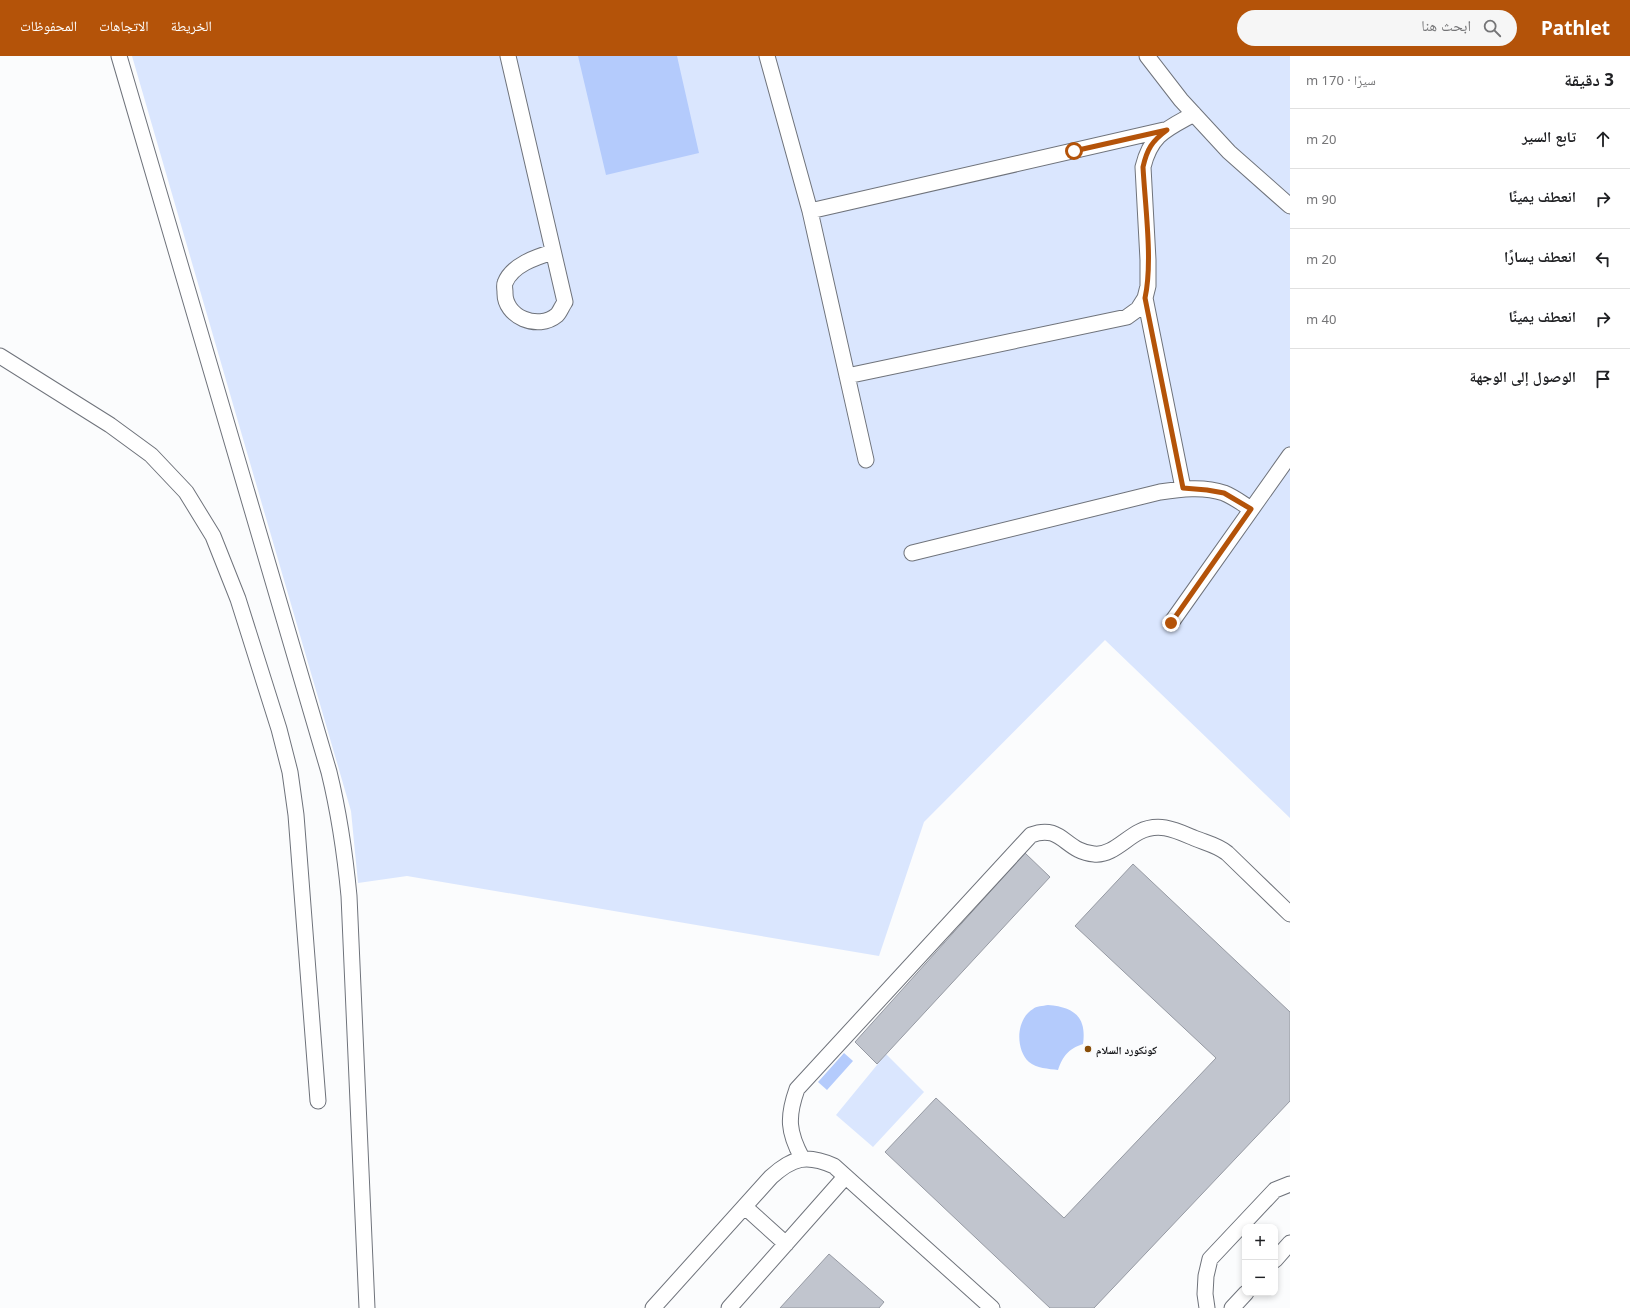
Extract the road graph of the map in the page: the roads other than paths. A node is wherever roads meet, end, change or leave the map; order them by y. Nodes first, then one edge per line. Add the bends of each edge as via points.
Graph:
1 (119, 56) edge
2 (508, 56) edge
3 (767, 56) edge
4 (1147, 56) edge
5 (1194, 114) junction
6 (1167, 130) junction
7 (1290, 206) edge
8 (810, 210) junction
9 (553, 252) junction
10 (1145, 298) junction
11 (0, 356) edge
12 (848, 376) junction
13 (1290, 454) edge
14 (866, 460) dead end
15 (1183, 488) junction
16 (1251, 509) junction
17 (912, 554) dead end
18 (1171, 623) dead end
19 (1290, 914) edge
20 (318, 1101) dead end
21 (802, 1158) junction
22 (845, 1176) junction
23 (1290, 1184) edge
24 (744, 1207) junction
25 (1290, 1243) edge
26 (786, 1244) junction
27 (1278, 1257) edge
28 (1243, 1296) edge
29 (367, 1308) edge
30 (653, 1308) edge
31 (729, 1308) edge
32 (992, 1308) edge
33 (1207, 1308) edge
34 (1232, 1308) edge

1 - 29 lane via 329,772 338,813 349,896
2 - 9 lane
3 - 8 lane
4 - 5 lane
5 - 6 lane
5 - 7 lane via 1229,152
6 - 8 lane
6 - 10 lane via 1154,140 1146,154 1143,167 1148,260 1148,286
8 - 12 lane
9 - 9 lane via 565,302 557,314 545,321 530,321 514,315 505,300 505,283 516,269 533,258
10 - 12 lane via 1138,309 1127,317
10 - 15 lane
11 - 20 lane via 110,425 150,455 186,492 213,536 238,599 290,772 296,815
12 - 14 lane
13 - 16 lane
15 - 16 lane via 1224,493
15 - 17 lane
16 - 18 lane
19 - 21 lane via 1218,846 1174,829 1150,827 1109,852 1097,854 1085,854 1051,831 1040,831 1031,835 797,1089 791,1106 789,1124 793,1142
21 - 22 lane via 818,1159 834,1166
21 - 24 lane via 784,1165
22 - 26 lane
22 - 32 lane
23 - 33 lane via 1275,1190 1210,1259 1206,1276
24 - 26 lane
24 - 30 lane
25 - 27 lane
26 - 31 lane
28 - 34 lane

